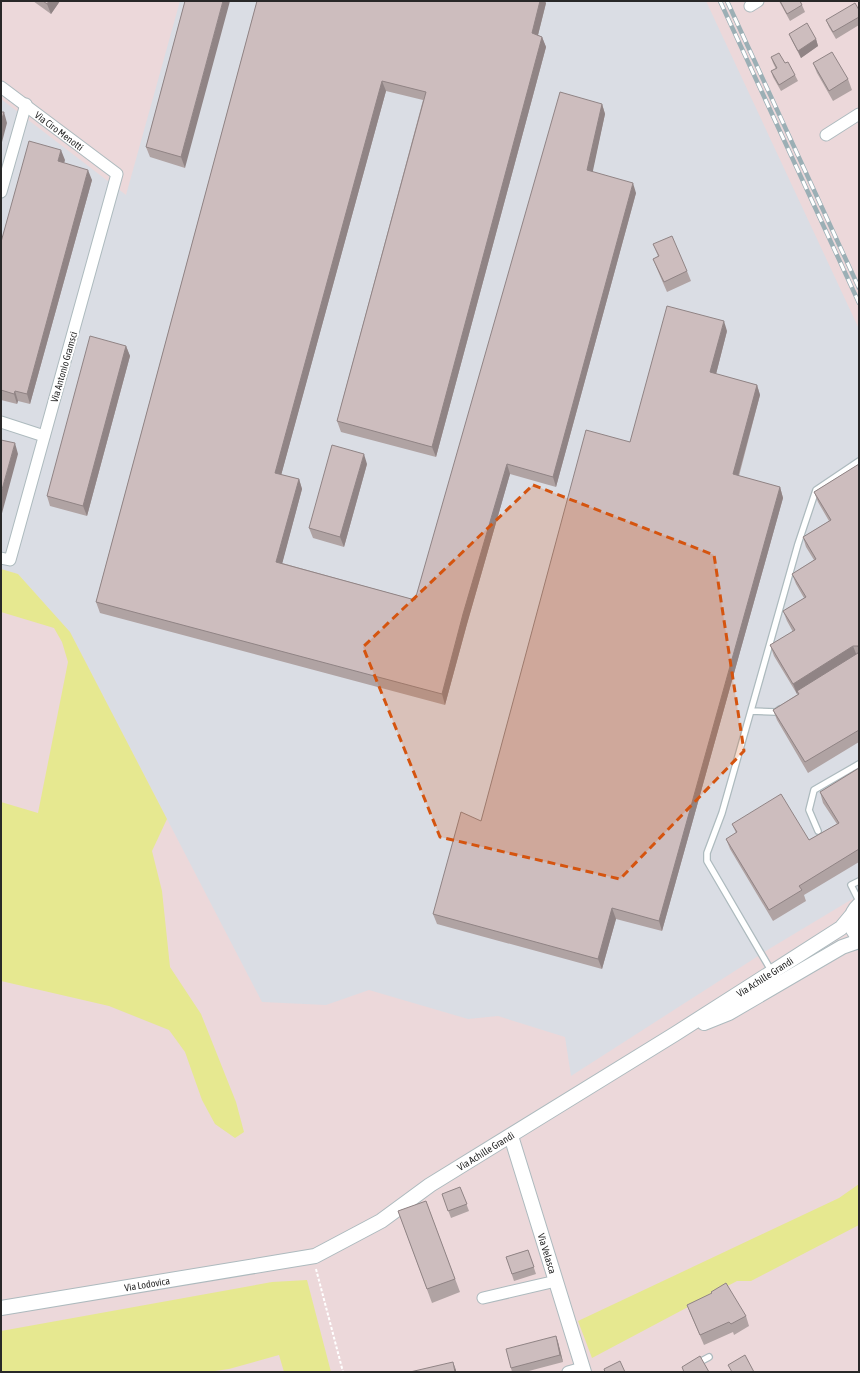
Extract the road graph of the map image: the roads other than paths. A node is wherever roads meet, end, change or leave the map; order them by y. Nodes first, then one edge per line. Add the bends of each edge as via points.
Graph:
1 (1, 87) edge
2 (26, 104) junction
3 (859, 114) edge
4 (826, 135) dead end
5 (117, 174) joint
6 (1, 192) edge
7 (1, 422) edge
8 (44, 436) junction
9 (859, 460) edge
10 (5, 559) edge
11 (788, 704) edge
12 (751, 711) junction
13 (859, 764) edge
14 (818, 831) dead end
15 (859, 881) edge
16 (859, 901) edge
17 (855, 911) edge
18 (859, 937) edge
19 (859, 941) edge
20 (772, 972) junction
21 (675, 1034) junction
22 (511, 1136) junction
23 (293, 1259) joint
24 (556, 1281) junction
25 (483, 1298) dead end
26 (1, 1308) edge
27 (708, 1357) dead end
28 (689, 1368) edge
29 (583, 1370) edge
30 (568, 1372) edge

1 - 2 street, Via Ciro Menotti
2 - 5 street, Via Ciro Menotti
2 - 6 street
3 - 4 street
5 - 8 street, Via Antonio Gramsci
7 - 8 street
8 - 10 street, Via Antonio Gramsci
9 - 12 lane via 816,490 798,544
11 - 12 lane via 776,712
12 - 20 lane via 722,813 707,853 707,861
13 - 14 lane via 814,790 809,810
15 - 16 lane via 851,885
17 - 18 street, Via Achille Grandi via 851,923
17 - 20 street, Via Achille Grandi via 841,928
19 - 21 street, Via Achille Grandi via 842,947 729,1013
20 - 21 street, Via Achille Grandi
21 - 22 street, Via Achille Grandi
22 - 23 street, Via Achille Grandi via 430,1185 380,1221 315,1256
22 - 24 street, Via Velasca
23 - 26 street, Via Lodovica
24 - 25 street
24 - 29 street, Via Velasca
27 - 28 lane
29 - 30 street

